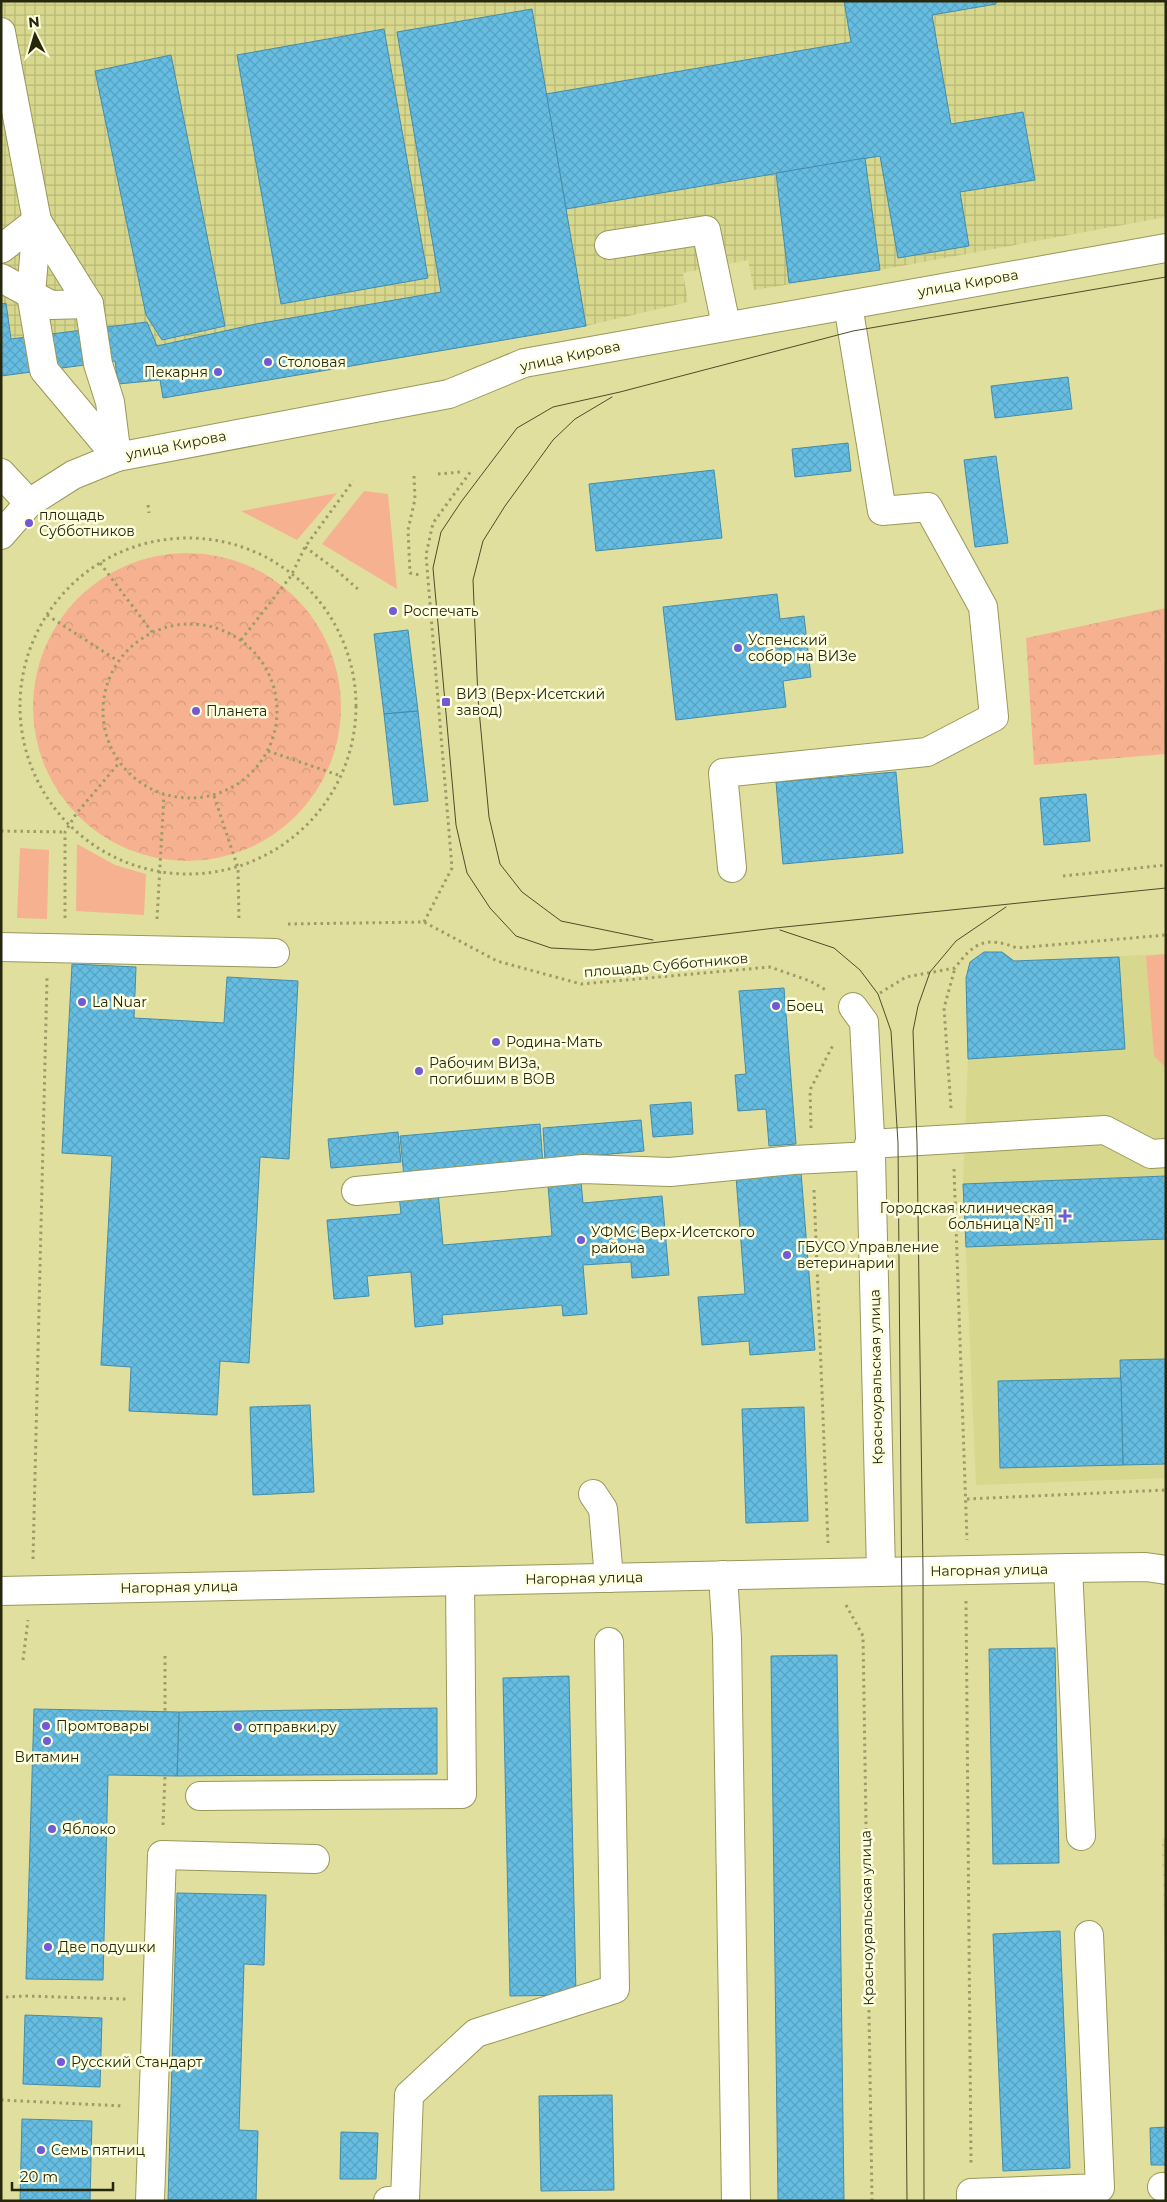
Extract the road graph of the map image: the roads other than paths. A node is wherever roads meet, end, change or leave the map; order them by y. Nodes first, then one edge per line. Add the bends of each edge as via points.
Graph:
1 (1, 32) edge
2 (37, 221) junction
3 (609, 245) dead end
4 (1166, 248) edge
5 (1, 249) edge
6 (1, 278) edge
7 (31, 294) junction
8 (89, 304) junction
9 (848, 305) junction
10 (726, 326) junction
11 (117, 457) junction
12 (1, 473) edge
13 (29, 503) junction
14 (1, 535) edge
15 (732, 868) dead end
16 (1, 947) edge
17 (275, 953) dead end
18 (853, 1007) road end
19 (870, 1150) junction
20 (1166, 1154) edge
21 (356, 1191) dead end
22 (593, 1494) dead end
23 (1068, 1568) junction
24 (1166, 1570) edge
25 (881, 1572) junction
26 (723, 1575) junction
27 (609, 1578) junction
28 (460, 1581) junction
29 (1, 1591) edge
30 (608, 1642) dead end
31 (200, 1796) dead end
32 (1081, 1836) dead end
33 (315, 1859) dead end
34 (1088, 1935) dead end
35 (150, 2201) edge
36 (388, 2201) edge
37 (736, 2201) edge
38 (970, 2201) edge

1 - 2 street
2 - 5 street
2 - 7 street
2 - 8 street
3 - 10 street via 706,230
4 - 9 street, улица Кирова
6 - 7 street
7 - 8 street via 51,305
7 - 11 street via 44,370
8 - 11 street via 98,364 110,402
9 - 10 street, улица Кирова
9 - 15 street via 882,511 928,507 983,607 994,717 927,752 723,773
10 - 11 street, улица Кирова via 524,363 450,394
11 - 13 street, улица Кирова via 73,475
12 - 13 street
13 - 14 street, улица Кирова
16 - 17 street
18 - 19 street, Красноуральская улица via 864,1022
19 - 20 street via 1105,1130 1151,1154
19 - 21 street via 670,1172 583,1169
19 - 25 street, Красноуральская улица
22 - 27 street via 603,1508
23 - 24 street, Нагорная улица via 1146,1567
23 - 25 street, Нагорная улица
23 - 32 street
25 - 26 street, Нагорная улица
26 - 27 street, Нагорная улица
26 - 37 street via 727,1638
27 - 28 street, Нагорная улица
28 - 29 street, Нагорная улица
28 - 31 street via 462,1794
30 - 36 street via 615,1989 476,2033 409,2094 405,2200
33 - 35 street via 162,1855
34 - 38 street via 1100,2188 971,2193

